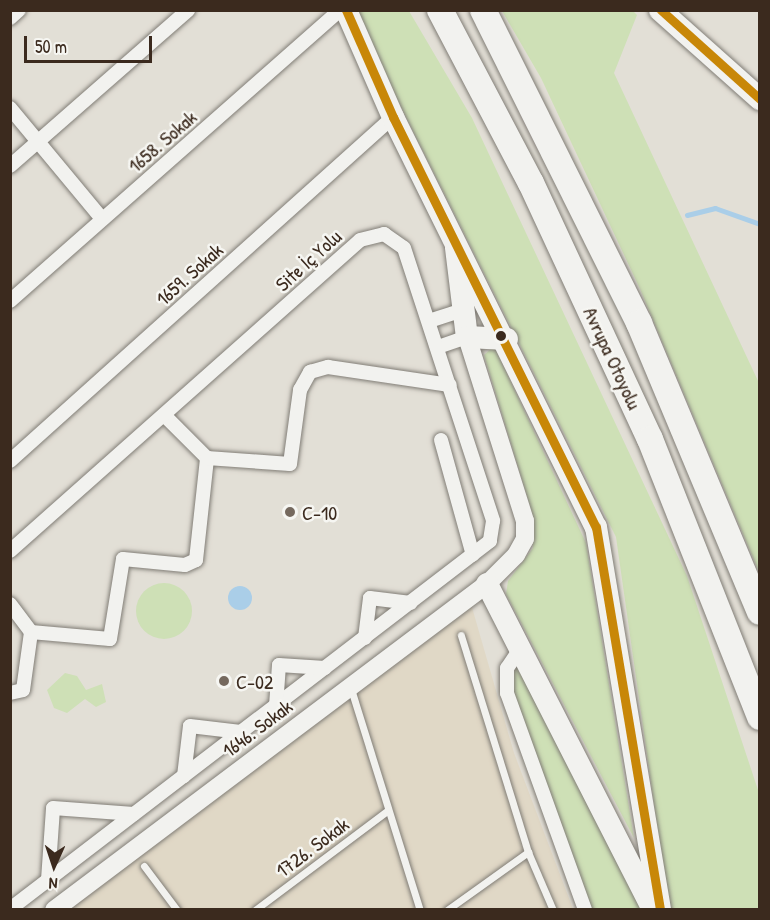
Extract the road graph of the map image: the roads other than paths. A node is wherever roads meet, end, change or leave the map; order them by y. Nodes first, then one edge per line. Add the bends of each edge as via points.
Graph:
1 (19, 10) edge
2 (188, 10) edge
3 (340, 10) edge
4 (346, 10) edge
5 (440, 10) edge
6 (483, 10) edge
7 (660, 10) edge
8 (10, 18) edge
9 (759, 99) edge
10 (10, 108) edge
11 (393, 117) junction
12 (38, 141) junction
13 (10, 166) edge
14 (102, 219) junction
15 (455, 235) junction
16 (10, 301) edge
17 (463, 310) junction
18 (429, 321) junction
19 (467, 337) junction
20 (507, 339) junction
21 (438, 347) junction
22 (450, 385) junction
23 (164, 415) junction
24 (441, 440) dead end
25 (207, 458) junction
26 (10, 461) edge
27 (10, 551) edge
28 (473, 555) junction
29 (487, 584) junction
30 (411, 603) junction
31 (10, 604) edge
32 (759, 612) edge
33 (31, 632) junction
34 (461, 635) dead end
35 (365, 638) junction
36 (522, 646) junction
37 (325, 668) junction
38 (350, 687) junction
39 (10, 693) edge
40 (276, 706) junction
41 (759, 717) edge
42 (241, 732) junction
43 (184, 776) junction
44 (388, 810) junction
45 (134, 814) junction
46 (528, 852) junction
47 (144, 866) dead end
48 (48, 880) junction
49 (11, 908) edge
50 (54, 909) edge
51 (177, 909) edge
52 (255, 909) edge
53 (420, 909) edge
54 (447, 909) edge
55 (553, 909) edge
56 (585, 909) edge
57 (653, 909) edge
58 (660, 909) edge

1 - 8 street
2 - 12 street
3 - 14 street, 1658. Sokak
4 - 11 main road
5 - 41 highway, Avrupa Otoyolu via 535,193 650,439
6 - 32 highway, Avrupa Otoyolu via 639,323
7 - 9 main road
10 - 12 street
11 - 15 main road
11 - 26 street, 1659. Sokak
12 - 13 street
12 - 14 street
14 - 16 street, 1658. Sokak
15 - 17 main road
15 - 20 main road
17 - 18 street
17 - 19 main road
18 - 21 street, Site İç Yolu
18 - 23 street, Site İç Yolu via 404,248 384,234 364,236
19 - 20 main road
19 - 21 street
19 - 29 street, 1646. Sokak via 526,529 516,555
20 - 58 main road via 602,546
21 - 22 street, Site İç Yolu
22 - 25 street via 315,369 302,385 290,464
22 - 28 street, Site İç Yolu via 494,528 490,541
23 - 25 street
23 - 27 street, Site İç Yolu
24 - 28 street
25 - 33 street via 193,563 123,559 109,640
28 - 30 street, Site İç Yolu
29 - 36 main road
29 - 38 street, 1646. Sokak
30 - 35 street, Site İç Yolu
30 - 35 street via 370,598
31 - 33 street
33 - 39 street via 23,690
34 - 46 lane
35 - 37 street, Site İç Yolu
36 - 56 street via 507,668 507,693
36 - 57 main road
37 - 40 street, Site İç Yolu
37 - 40 street via 279,665
38 - 44 lane
38 - 50 street, 1646. Sokak
40 - 42 street, Site İç Yolu
42 - 43 street, Site İç Yolu
42 - 43 street via 190,726
43 - 45 street, Site İç Yolu
44 - 52 lane, 1726. Sokak
44 - 53 lane
45 - 48 street, Site İç Yolu
45 - 48 street via 53,808
46 - 54 lane
46 - 55 lane
47 - 51 lane
48 - 49 street, Site İç Yolu

